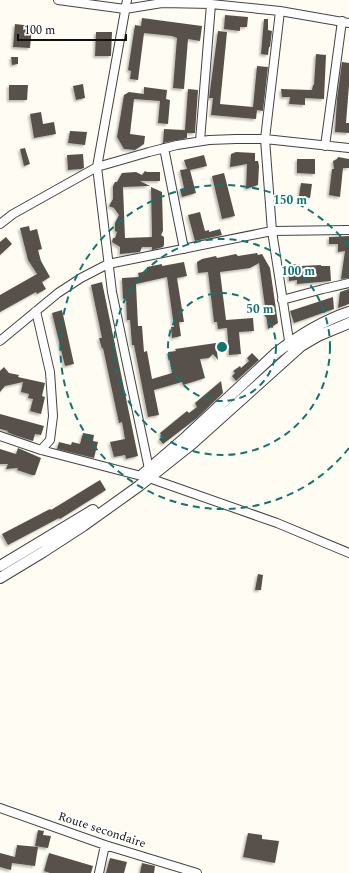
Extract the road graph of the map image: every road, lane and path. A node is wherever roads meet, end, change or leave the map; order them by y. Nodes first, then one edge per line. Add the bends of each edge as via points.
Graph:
1 (58, 0) edge
2 (127, 0) edge
3 (211, 4) junction
4 (125, 9) junction
5 (280, 11) junction
6 (345, 22) edge
7 (265, 139) junction
8 (200, 141) junction
9 (325, 146) junction
10 (164, 148) junction
11 (349, 148) edge
12 (97, 167) junction
13 (0, 224) edge
14 (349, 230) edge
15 (272, 232) junction
16 (184, 249) junction
17 (108, 264) junction
18 (349, 283) edge
19 (282, 300) junction
20 (36, 311) junction
21 (349, 312) edge
22 (349, 323) edge
23 (1, 338) edge
24 (289, 343) junction
25 (292, 353) junction
26 (0, 436) edge
27 (40, 450) junction
28 (146, 474) junction
29 (349, 553) edge
30 (0, 566) edge
31 (0, 578) edge
32 (1, 811) edge
33 (105, 845) junction
34 (99, 873) edge
35 (196, 873) edge

1 - 4 street
2 - 4 street
3 - 4 street via 162,3
3 - 5 street
3 - 8 street
4 - 12 street
5 - 6 street
5 - 7 street
6 - 9 street
7 - 8 street
7 - 9 street
7 - 15 street
8 - 10 street
9 - 11 street
10 - 12 street
10 - 16 street
12 - 13 street via 13,214
12 - 17 street
14 - 15 street
15 - 16 street
15 - 19 street
16 - 17 street
17 - 20 street via 58,292
17 - 28 street
18 - 19 street
19 - 24 street
20 - 23 street
20 - 27 street via 50,372 52,416 50,440
21 - 24 street
22 - 25 street via 318,336
24 - 25 street
24 - 28 street
25 - 28 street via 193,443
26 - 27 street
27 - 28 street
28 - 29 street
28 - 30 street via 84,517
28 - 31 street via 83,526
32 - 33 street, Route secondaire
33 - 34 street
33 - 35 street, Route secondaire

